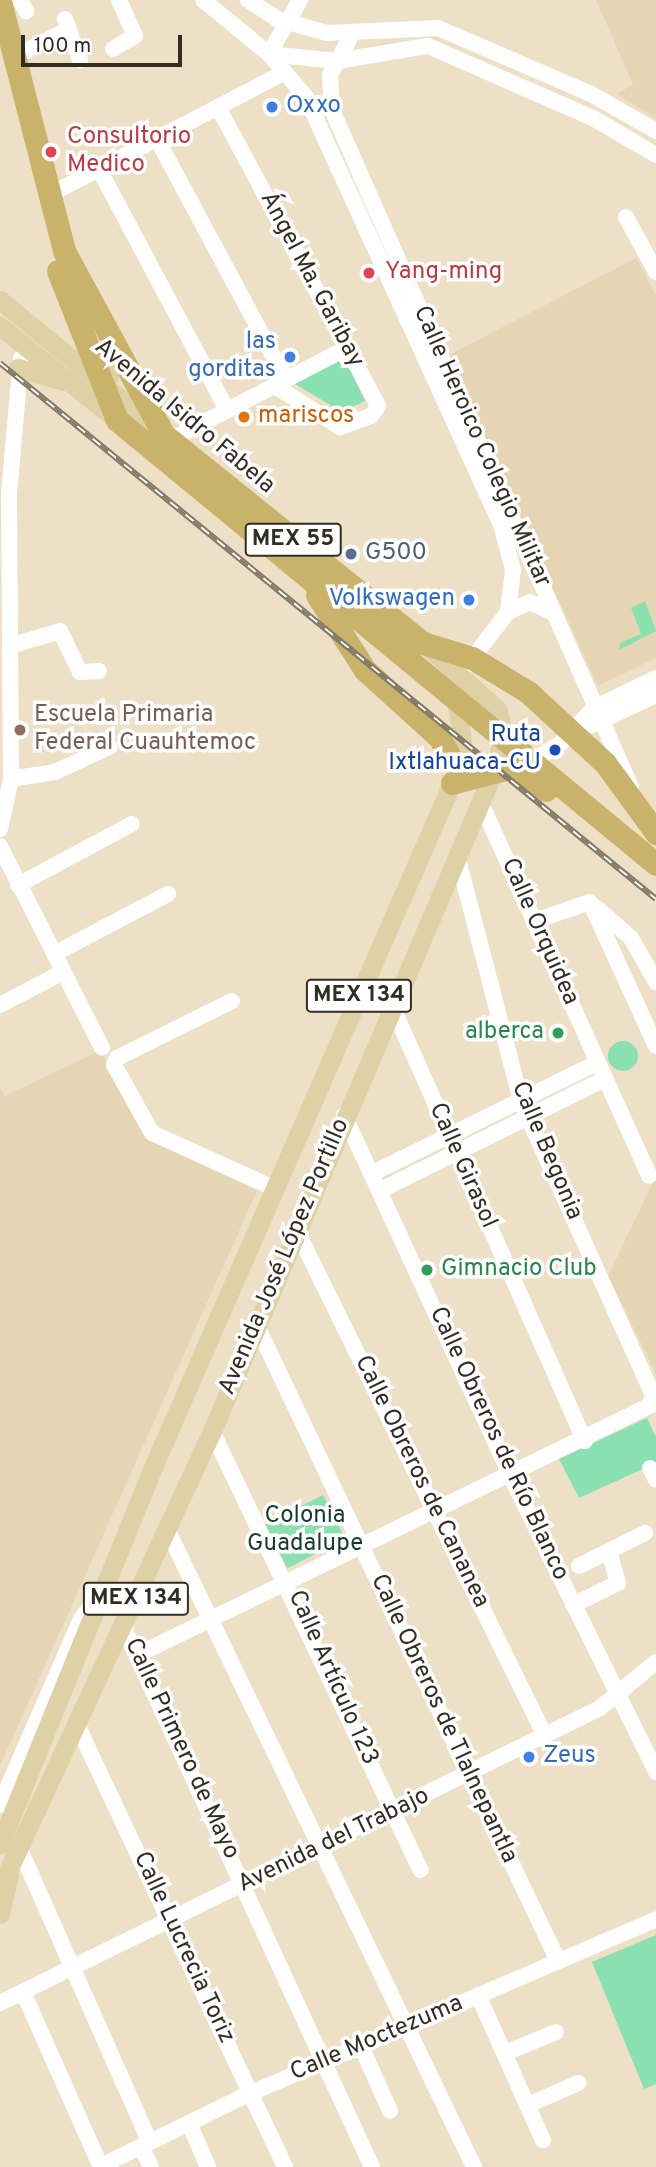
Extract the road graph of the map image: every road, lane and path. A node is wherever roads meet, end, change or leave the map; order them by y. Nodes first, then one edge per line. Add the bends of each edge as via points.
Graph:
1 (119, 0) edge
2 (203, 0) edge
3 (248, 0) edge
4 (300, 0) edge
5 (0, 1) edge
6 (286, 23) junction
7 (351, 36) junction
8 (113, 49) dead end
9 (7, 54) edge
10 (269, 54) junction
11 (80, 60) dead end
12 (337, 61) junction
13 (285, 72) junction
14 (218, 107) junction
15 (656, 131) edge
16 (157, 139) junction
17 (656, 155) edge
18 (99, 169) junction
19 (358, 169) junction
20 (342, 177) junction
21 (49, 195) junction
22 (626, 217) dead end
23 (656, 272) edge
24 (0, 300) edge
25 (76, 317) junction
26 (0, 326) edge
27 (46, 336) junction
28 (108, 340) junction
29 (25, 345) junction
30 (347, 348) junction
31 (431, 355) junction
32 (18, 368) junction
33 (71, 383) junction
34 (281, 383) junction
35 (96, 390) junction
36 (227, 410) junction
37 (167, 437) junction
38 (306, 578) junction
39 (5, 585) edge
40 (508, 612) junction
41 (554, 613) junction
42 (6, 654) edge
43 (466, 666) junction
44 (99, 671) dead end
45 (656, 678) edge
46 (656, 695) edge
47 (637, 696) junction
48 (456, 699) junction
49 (597, 715) junction
50 (573, 732) junction
51 (503, 736) junction
52 (109, 747) dead end
53 (454, 775) junction
54 (502, 778) junction
55 (11, 779) junction
56 (637, 801) junction
57 (132, 824) dead end
58 (0, 829) edge
59 (656, 833) edge
60 (0, 846) edge
61 (458, 860) junction
62 (656, 864) edge
63 (656, 882) edge
64 (18, 885) junction
65 (168, 894) dead end
66 (590, 902) junction
67 (534, 921) junction
68 (54, 954) junction
69 (63, 972) junction
70 (656, 982) edge
71 (232, 1001) dead end
72 (0, 1005) edge
73 (392, 1006) junction
74 (656, 1046) edge
75 (102, 1048) dead end
76 (597, 1063) junction
77 (605, 1079) junction
78 (521, 1101) junction
79 (314, 1102) junction
80 (344, 1115) junction
81 (528, 1117) junction
82 (448, 1136) junction
83 (456, 1153) junction
84 (375, 1172) junction
85 (649, 1177) dead end
86 (276, 1189) junction
87 (383, 1189) junction
88 (296, 1229) junction
89 (256, 1324) junction
90 (212, 1431) junction
91 (585, 1441) junction
92 (510, 1475) junction
93 (435, 1511) junction
94 (167, 1529) junction
95 (645, 1533) dead end
96 (361, 1547) junction
97 (609, 1551) junction
98 (579, 1566) dead end
99 (288, 1581) junction
100 (100, 1595) junction
101 (573, 1605) junction
102 (210, 1618) junction
103 (124, 1628) junction
104 (136, 1655) junction
105 (655, 1666) edge
106 (618, 1696) junction
107 (79, 1729) junction
108 (545, 1736) junction
109 (656, 1772) edge
110 (471, 1774) junction
111 (0, 1805) edge
112 (393, 1812) junction
113 (10, 1845) edge
114 (319, 1848) junction
115 (10, 1867) junction
116 (420, 1870) dead end
117 (244, 1885) junction
118 (0, 1888) edge
119 (0, 1914) edge
120 (656, 1919) edge
121 (169, 1922) junction
122 (558, 1961) junction
123 (73, 1968) junction
124 (23, 1992) junction
125 (478, 1995) junction
126 (0, 2003) edge
127 (402, 2028) junction
128 (556, 2032) dead end
129 (361, 2046) junction
130 (505, 2053) junction
131 (324, 2062) junction
132 (578, 2083) dead end
133 (251, 2093) junction
134 (528, 2105) junction
135 (390, 2111) dead end
136 (189, 2123) junction
137 (543, 2140) dead end
138 (146, 2144) junction
139 (101, 2167) edge
140 (151, 2167) edge
141 (208, 2167) edge
142 (285, 2167) edge
143 (372, 2167) edge
144 (474, 2167) edge

1 - 8 street via 135,36
2 - 10 street, Calle Heroico Colegio Militar
3 - 6 street
4 - 6 street
5 - 9 highway, MEX 55
6 - 7 street
6 - 10 street
7 - 12 street, Calle Heroico Colegio Militar
7 - 15 street via 438,28 591,94
9 - 11 street via 67,24
9 - 21 highway, MEX 55
9 - 25 highway, MEX 55 via 49,243
10 - 12 street
10 - 13 street, Calle Heroico Colegio Militar
12 - 17 street via 428,46 593,118
12 - 19 street, Calle Heroico Colegio Militar via 329,99
13 - 14 street
13 - 20 street, Calle Heroico Colegio Militar via 306,97
14 - 16 street
14 - 30 street, Ángel Ma. Garibay
16 - 18 street
16 - 34 street
18 - 21 street
18 - 36 street
19 - 20 street
19 - 31 street, Calle Heroico Colegio Militar
20 - 31 street, Calle Heroico Colegio Militar
21 - 28 highway, MEX 55 via 69,262
22 - 23 street
24 - 27 main road, Avenida Isidro Fabela / MEX 55
25 - 27 main road via 65,331
25 - 35 highway, MEX 55
26 - 29 main road, Avenida Isidro Fabela / MEX 55
27 - 35 main road, Avenida Isidro Fabela / MEX 55
28 - 35 main road via 111,363
28 - 37 highway, MEX 55
29 - 32 street
29 - 33 main road, Avenida Isidro Fabela / MEX 55
30 - 34 street
30 - 34 street, Ángel Ma. Garibay via 378,406 359,423 332,424
31 - 40 street, Calle Heroico Colegio Militar via 510,553
31 - 41 street, Calle Heroico Colegio Militar
32 - 33 main road
32 - 39 street
33 - 35 main road, Avenida Isidro Fabela / MEX 55
34 - 36 street
35 - 37 main road, Avenida Isidro Fabela / MEX 55
35 - 38 highway, Avenida Isidro Fabela / MEX 55 via 117,420
36 - 37 street
37 - 43 highway, Avenida Isidro Fabela / MEX 55 via 423,643
38 - 48 highway, Avenida Isidro Fabela / MEX 55
38 - 53 highway via 365,670 439,737
39 - 42 street
40 - 41 street via 530,602
40 - 43 street, Calle Heroico Colegio Militar
41 - 49 street, Calle Heroico Colegio Militar
42 - 44 street via 60,631 80,672
42 - 55 street
43 - 48 street, MEX 134
43 - 50 highway, Avenida Isidro Fabela / MEX 55 via 528,692
43 - 51 main road, MEX 55 via 495,705
45 - 47 street
46 - 47 street
47 - 49 street
48 - 51 highway, Avenida Isidro Fabela / MEX 55
48 - 53 main road, Avenida José López Portillo / MEX 134 via 462,741
49 - 50 street
49 - 56 street, Calle Heroico Colegio Militar
50 - 54 street
50 - 56 highway, Avenida Isidro Fabela / MEX 55
51 - 54 highway, Avenida Isidro Fabela / MEX 55
51 - 54 main road, Avenida José López Portillo / MEX 134
52 - 55 street via 55,772
53 - 54 highway
53 - 79 main road, Avenida José López Portillo / MEX 134
54 - 61 main road, Avenida José López Portillo / MEX 134
54 - 62 highway, Avenida Isidro Fabela / MEX 55
54 - 63 highway
54 - 67 street, Calle Orquidea
55 - 58 street
56 - 59 highway, Avenida Isidro Fabela / MEX 55
57 - 64 street
60 - 64 street
61 - 73 main road, Avenida José López Portillo / MEX 134
61 - 78 street, Calle Begonia
64 - 68 street
65 - 68 street
66 - 67 street
66 - 70 street via 631,939
66 - 74 street
67 - 76 street, Calle Orquidea
68 - 69 street
69 - 72 street
69 - 75 street
71 - 86 street via 117,1058 114,1065 152,1133
73 - 80 main road, Avenida José López Portillo / MEX 134
73 - 82 street, Calle Girasol
76 - 77 street, Calle Orquidea
76 - 78 street
77 - 81 street
77 - 85 street, Calle Orquidea
78 - 81 street, Calle Begonia
78 - 82 street
79 - 80 main road via 334,1094
79 - 86 main road, Avenida José López Portillo / MEX 134
80 - 84 street, Calle Obreros de Río Blanco
80 - 88 main road, Avenida José López Portillo / MEX 134
81 - 83 street
81 - 91 street, Calle Begonia via 652,1393 646,1410
82 - 83 street, Calle Girasol
82 - 84 street
83 - 87 street
83 - 91 street, Calle Girasol
84 - 87 street, Calle Obreros de Río Blanco
86 - 100 main road, Avenida José López Portillo / MEX 134
87 - 92 street, Calle Obreros de Río Blanco
88 - 89 main road, Avenida José López Portillo / MEX 134
88 - 93 street, Calle Obreros de Cananea
89 - 90 main road, Avenida José López Portillo / MEX 134
89 - 96 street, Calle Obreros de Tlalnepantla
90 - 94 main road, Avenida José López Portillo / MEX 134
90 - 99 street, Calle Artículo 123
91 - 92 street
92 - 93 street
92 - 101 street, Calle Obreros de Río Blanco
93 - 96 street
93 - 108 street, Calle Obreros de Cananea
94 - 102 street
94 - 103 main road, Avenida José López Portillo / MEX 134
95 - 97 street
96 - 99 street
96 - 110 street, Calle Obreros de Tlalnepantla
97 - 98 street
97 - 101 street via 618,1583
99 - 102 street
99 - 112 street, Calle Artículo 123
100 - 111 street via 81,1619
100 - 113 main road, Avenida José López Portillo / MEX 134
101 - 106 street, Calle Obreros de Río Blanco
102 - 104 street
102 - 114 street
103 - 104 street, Calle Primero de Mayo
103 - 107 main road, Avenida José López Portillo / MEX 134
104 - 117 street, Calle Primero de Mayo
105 - 106 street, Avenida del Trabajo
106 - 108 street, Avenida del Trabajo
106 - 109 street, Calle Obreros de Río Blanco
107 - 113 main road, Avenida José López Portillo / MEX 134
107 - 121 street, Calle Lucrecia Toriz
108 - 110 street, Avenida del Trabajo
110 - 112 street, Avenida del Trabajo
110 - 122 street, Calle Obreros de Tlalnepantla
112 - 114 street, Avenida del Trabajo
112 - 116 street, Calle Artículo 123
113 - 115 main road, Avenida José López Portillo / MEX 134
113 - 123 street
114 - 117 street, Avenida del Trabajo
114 - 127 street
115 - 118 main road, Avenida José López Portillo / MEX 134
115 - 119 main road
117 - 121 street, Avenida del Trabajo
117 - 131 street, Calle Primero de Mayo
120 - 122 street, Calle Moctezuma
121 - 123 street, Avenida del Trabajo
121 - 133 street, Calle Lucrecia Toriz
122 - 125 street, Calle Moctezuma
123 - 124 street, Avenida del Trabajo
123 - 138 street
124 - 126 street, Avenida del Trabajo
124 - 139 street
125 - 127 street, Calle Moctezuma
125 - 130 street
127 - 129 street, Calle Moctezuma
127 - 144 street
128 - 130 street
129 - 131 street, Calle Moctezuma
129 - 135 street
130 - 134 street
131 - 133 street, Calle Moctezuma
131 - 143 street, Calle Primero de Mayo
132 - 134 street
133 - 136 street, Calle Moctezuma
133 - 142 street, Calle Lucrecia Toriz
134 - 137 street
136 - 138 street, Calle Moctezuma
136 - 141 street
138 - 139 street, Calle Moctezuma
138 - 140 street

